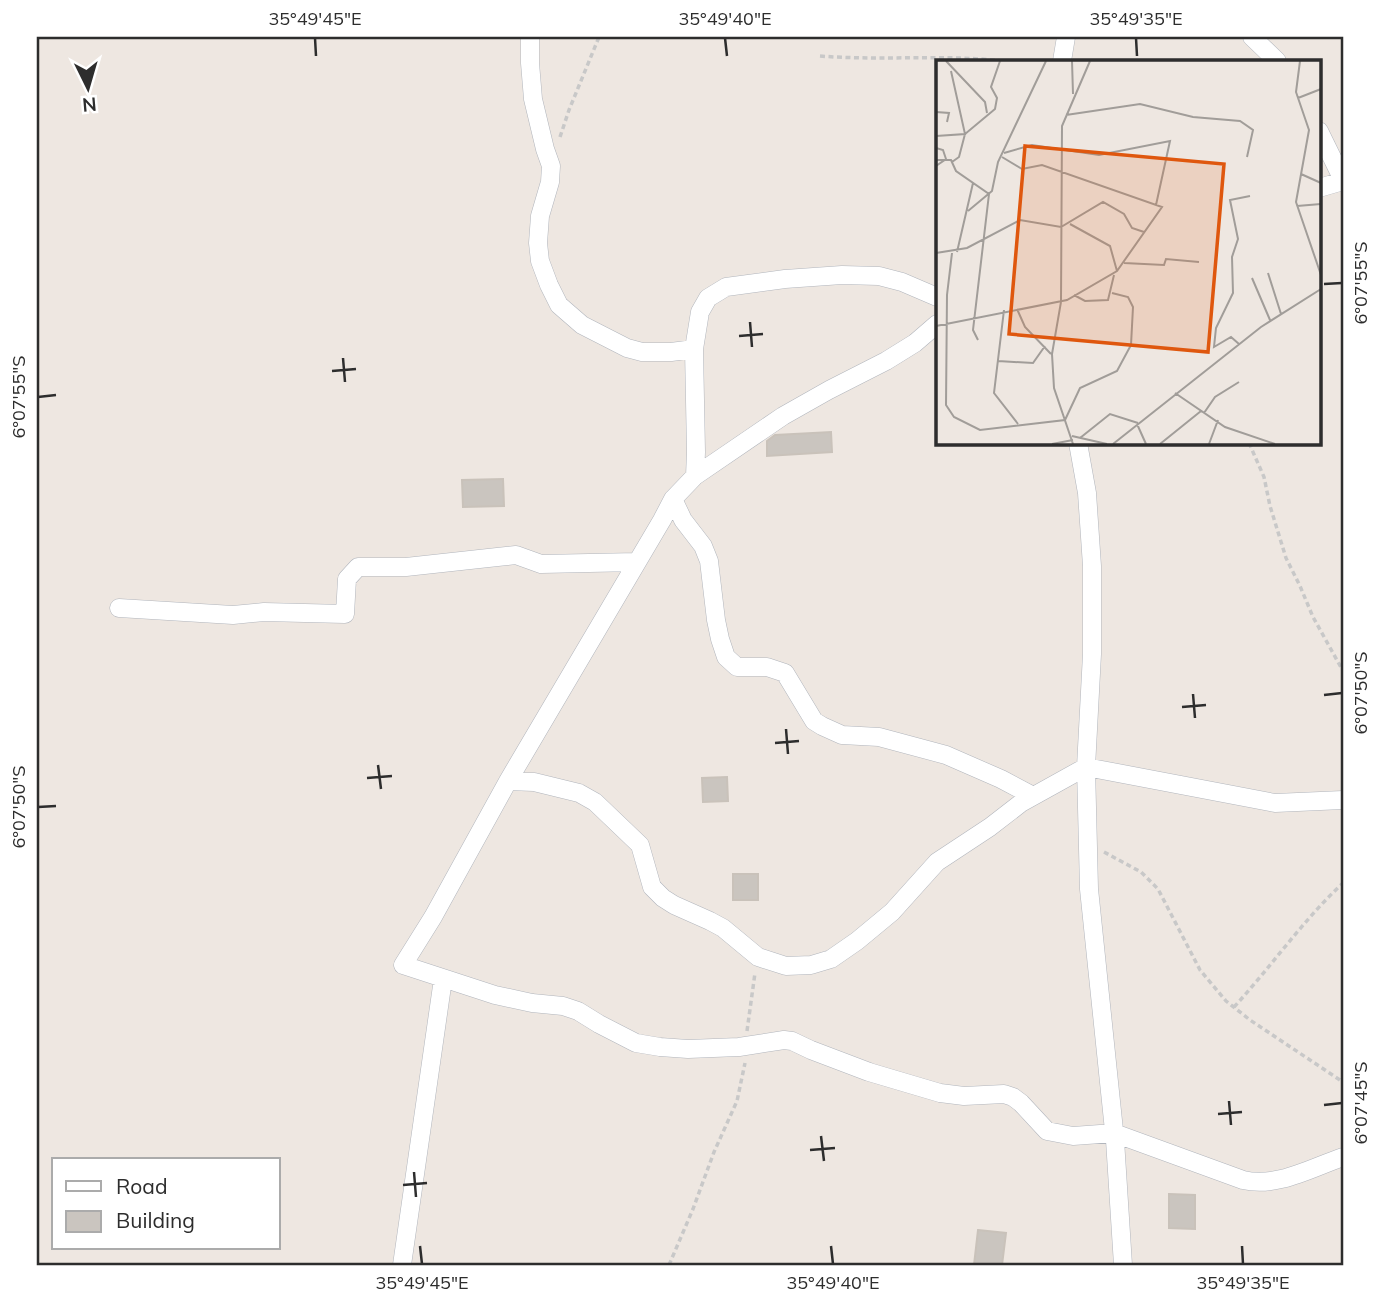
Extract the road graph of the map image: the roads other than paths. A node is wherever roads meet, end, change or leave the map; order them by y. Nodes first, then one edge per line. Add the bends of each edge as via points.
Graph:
1 (530, 37) edge
2 (1066, 37) edge
3 (1252, 37) edge
4 (1062, 60) edge
5 (1276, 60) edge
6 (1320, 133) edge
7 (1343, 181) edge
8 (1320, 188) edge
9 (936, 297) edge
10 (936, 325) edge
11 (694, 349) junction
12 (1078, 444) edge
13 (695, 476) junction
14 (673, 499) junction
15 (638, 562) junction
16 (119, 608) dead end
17 (1086, 767) junction
18 (508, 781) junction
19 (1033, 796) junction
20 (1343, 800) edge
21 (443, 979) junction
22 (1114, 1133) junction
23 (1343, 1157) edge
24 (402, 1265) edge
25 (1123, 1265) edge

1 - 11 street via 533,99 551,166 538,243 540,261 559,305 582,325 627,348 642,352
2 - 4 street
3 - 5 street
6 - 7 street
7 - 8 street
9 - 11 street via 879,276 819,276 726,287 708,298 699,312
10 - 13 street via 915,343 783,416
11 - 13 street
12 - 17 street via 1092,566 1093,654
13 - 14 street
14 - 15 street
14 - 19 street via 709,561 720,639 726,657 737,667 767,667 785,673 814,720 842,735 880,737 946,755
15 - 16 street via 541,564 516,555 407,567 358,567 347,579 345,614 233,615
15 - 18 street
17 - 19 street
17 - 20 street via 1275,803
17 - 22 street via 1089,889
18 - 19 street via 534,782 579,793 595,802 636,839 652,887 663,898 723,928 758,957 786,966 831,959 892,912 937,862
18 - 21 street via 403,965
21 - 22 street via 517,1000 563,1006 636,1043 688,1049 792,1041 869,1072 940,1093 1013,1097 1047,1131 1073,1136
21 - 24 street
22 - 23 street via 1254,1183 1284,1178
22 - 25 street

